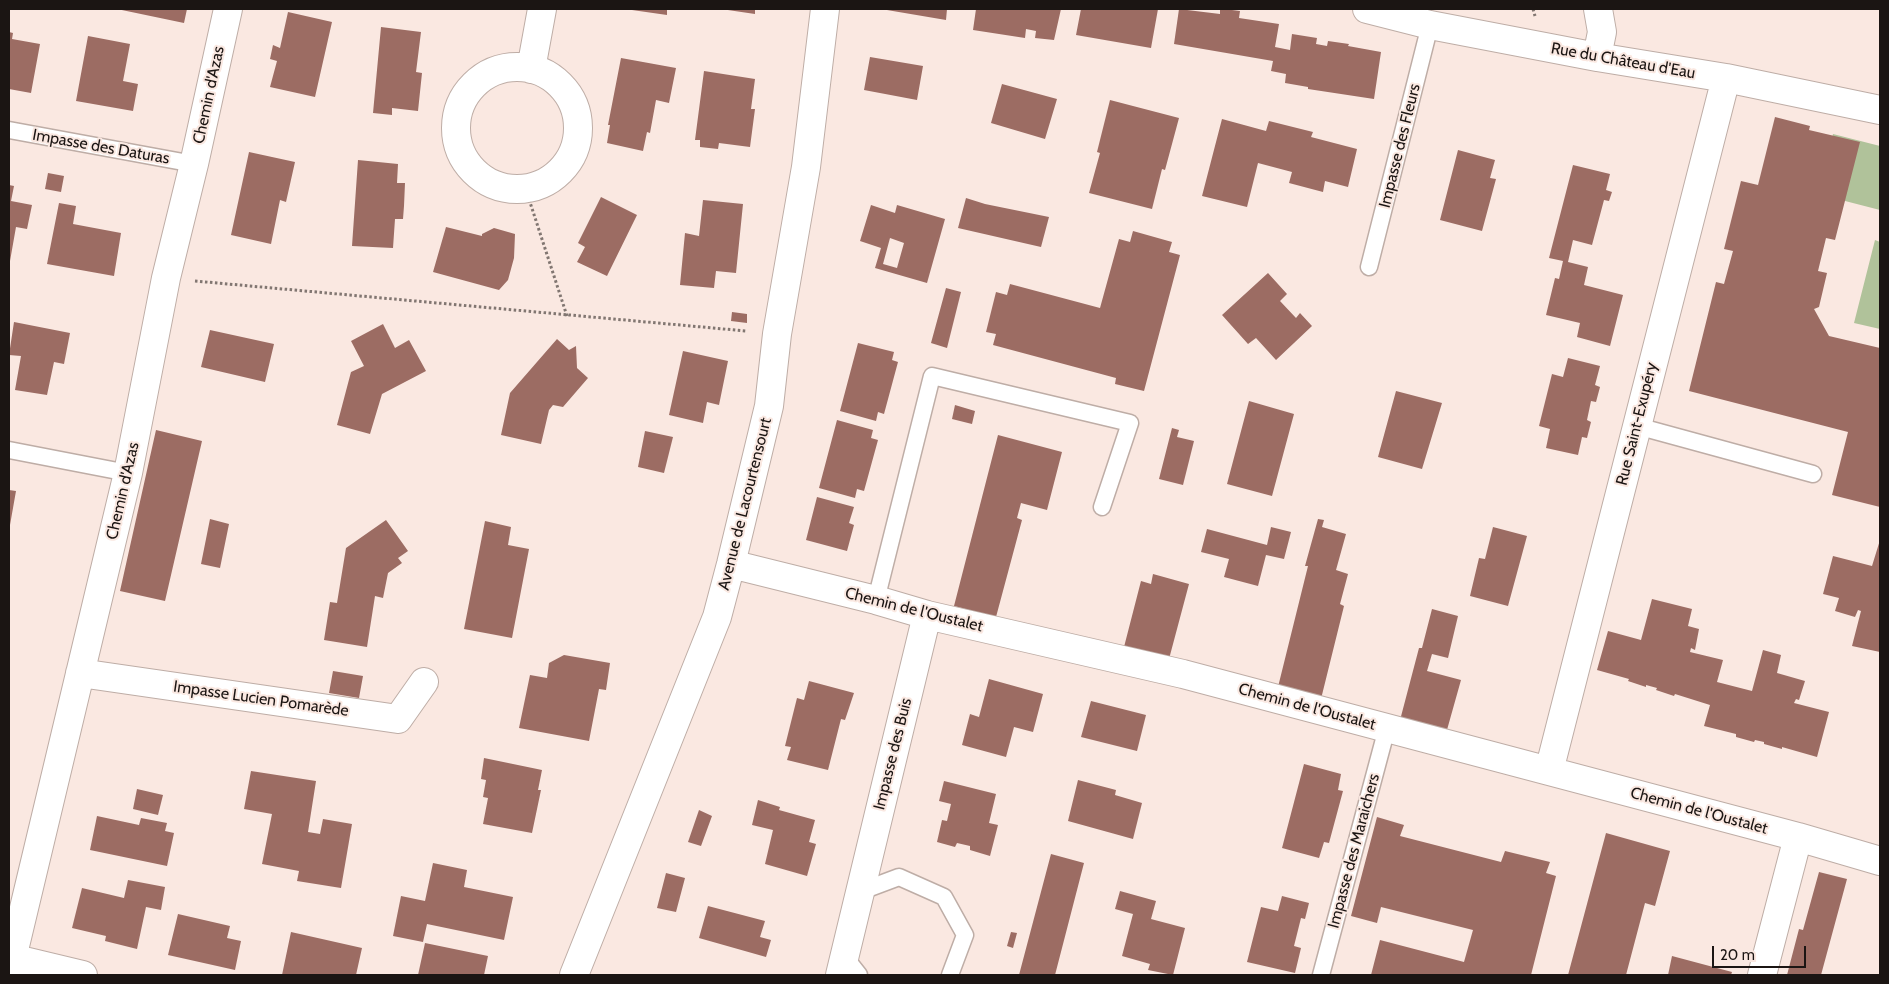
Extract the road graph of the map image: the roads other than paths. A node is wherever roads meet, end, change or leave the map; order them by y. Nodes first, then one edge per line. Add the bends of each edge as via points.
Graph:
1 (228, 9) edge
2 (542, 9) edge
3 (825, 9) edge
4 (1367, 9) edge
5 (1598, 9) edge
6 (1430, 25) junction
7 (1597, 57) junction
8 (531, 69) junction
9 (1726, 78) junction
10 (1880, 110) edge
11 (9, 130) edge
12 (194, 164) junction
13 (1369, 267) dead end
14 (1637, 426) junction
15 (9, 450) edge
16 (128, 473) junction
17 (1813, 474) dead end
18 (1102, 507) dead end
19 (732, 564) junction
20 (876, 600) junction
21 (927, 615) junction
22 (80, 673) junction
23 (424, 682) dead end
24 (1387, 728) junction
25 (1549, 771) junction
26 (1798, 837) junction
27 (1880, 860) edge
28 (859, 892) junction
29 (11, 951) edge
30 (848, 969) edge
31 (83, 975) edge
32 (574, 975) edge
33 (950, 975) edge
34 (1322, 975) edge
35 (1762, 975) edge

1 - 12 street, Chemin d'Azas
2 - 8 street
3 - 19 street, Avenue de Lacourtensourt via 806,167 777,334 769,406
4 - 6 street, Rue du Château d'Eau
5 - 7 street via 1602,32
6 - 7 street, Rue du Château d'Eau
6 - 13 lane, Impasse des Fleurs
7 - 9 street, Rue du Château d'Eau
8 - 8 street via 507,67 482,78 463,98 455,124 459,152 475,174 499,188 526,190 552,179 570,159 579,133 574,106 559,82
9 - 10 street, Rue du Château d'Eau
9 - 14 street, Rue Saint-Exupéry
11 - 12 lane, Impasse des Daturas
12 - 16 street, Chemin d'Azas via 166,278
14 - 17 lane
14 - 25 street, Rue Saint-Exupéry
15 - 16 lane
16 - 22 street, Chemin d'Azas
18 - 20 lane via 1130,423 932,376
19 - 20 street, Chemin de l'Oustalet
19 - 32 street, Avenue de Lacourtensourt via 717,617
20 - 21 street, Chemin de l'Oustalet
21 - 24 street, Chemin de l'Oustalet via 1183,674
21 - 28 street, Impasse des Buis
22 - 23 street, Impasse Lucien Pomarède via 398,719
22 - 29 street, Chemin d'Azas
24 - 25 street, Chemin de l'Oustalet
24 - 34 lane, Impasse des Maraichers
25 - 26 street, Chemin de l'Oustalet
26 - 27 street, Chemin de l'Oustalet
26 - 35 street
28 - 30 street, Impasse des Buis
28 - 33 lane via 899,877 944,897 965,935
29 - 31 street

